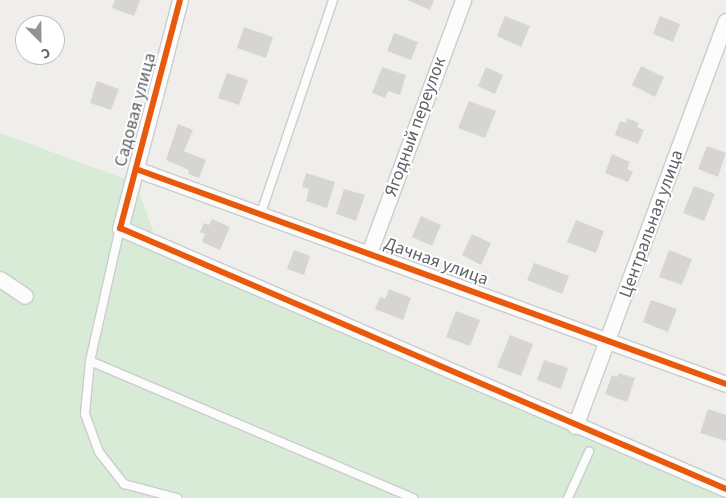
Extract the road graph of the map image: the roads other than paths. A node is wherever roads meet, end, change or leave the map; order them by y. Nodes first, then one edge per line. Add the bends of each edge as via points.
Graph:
1 (180, 0) edge
2 (333, 0) edge
3 (463, 0) edge
4 (726, 21) edge
5 (136, 169) junction
6 (261, 213) junction
7 (120, 228) junction
8 (368, 253) junction
9 (0, 280) edge
10 (25, 296) dead end
11 (608, 342) junction
12 (90, 360) junction
13 (726, 384) edge
14 (575, 426) junction
15 (589, 452) dead end
16 (726, 488) edge
17 (177, 498) edge
18 (413, 498) edge
19 (568, 498) edge

1 - 5 street, Садовая улица
2 - 6 lane
3 - 8 street, Ягодный переулок
4 - 11 street, Центральная улица
5 - 6 street, Дачная улица
5 - 7 street, Садовая улица
6 - 8 street, Дачная улица
7 - 12 lane
7 - 14 street
8 - 11 street, Дачная улица
9 - 10 street
11 - 13 street, Дачная улица
11 - 14 street, Центральная улица
12 - 17 lane via 85,414 99,452 124,484
12 - 18 lane
14 - 16 street
15 - 19 lane

